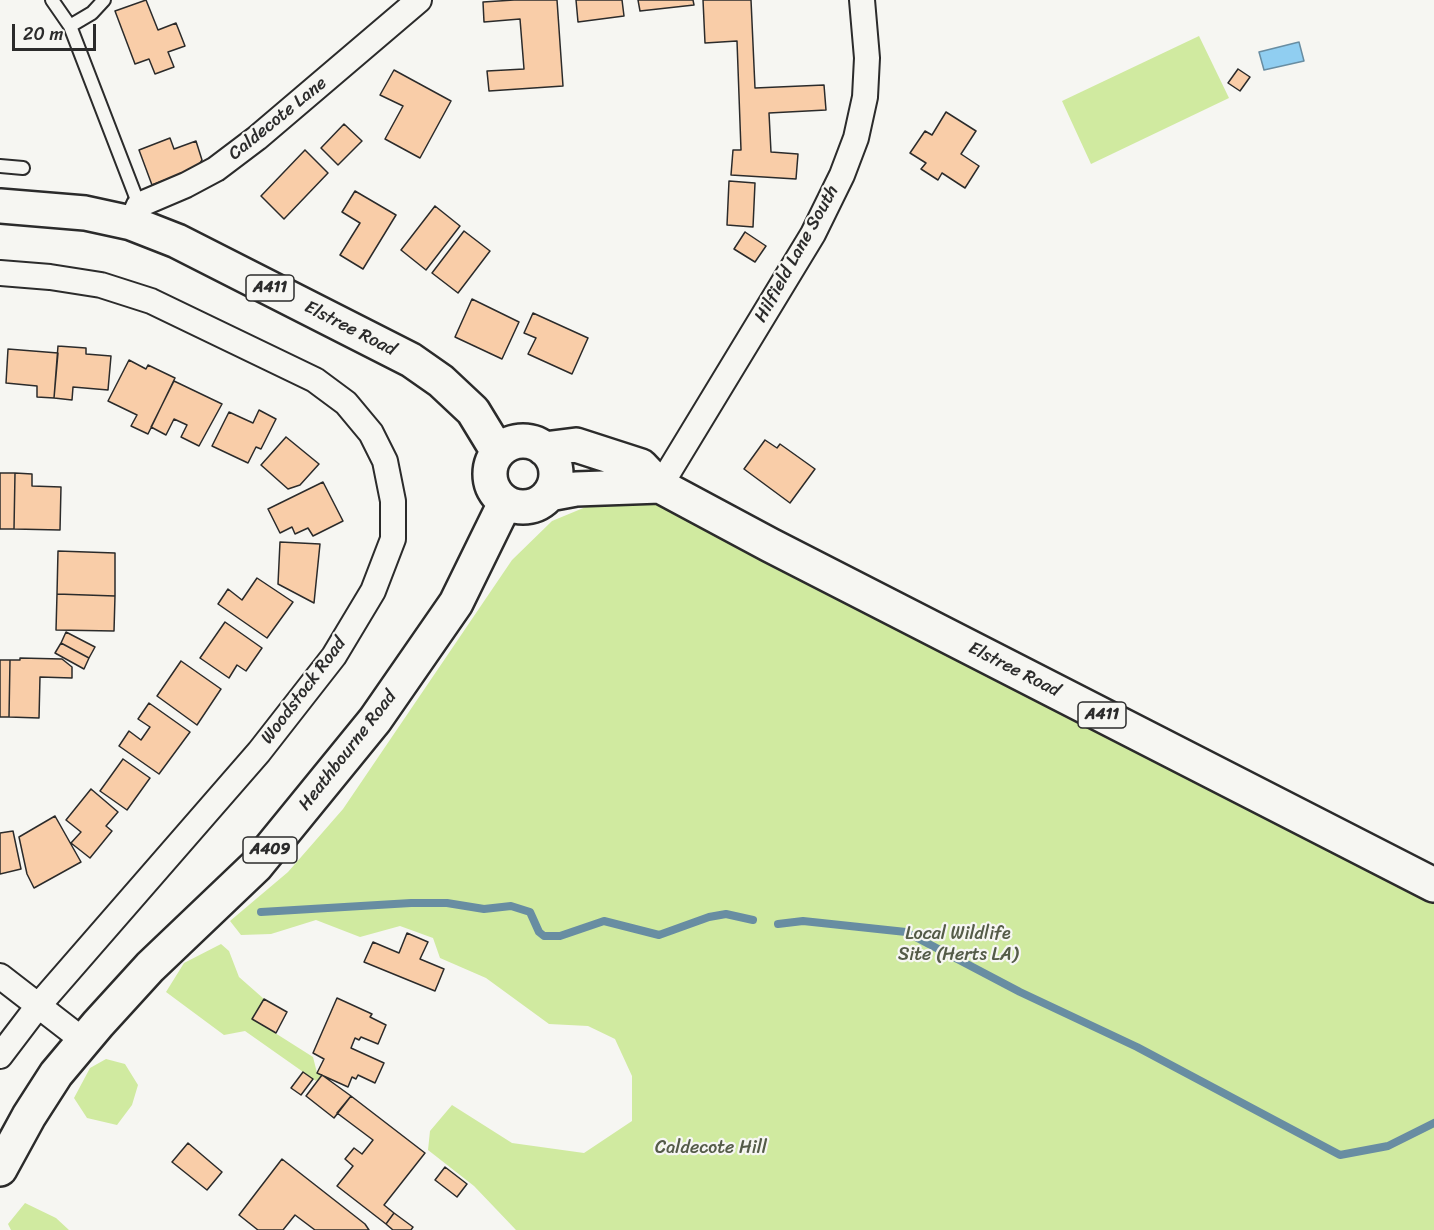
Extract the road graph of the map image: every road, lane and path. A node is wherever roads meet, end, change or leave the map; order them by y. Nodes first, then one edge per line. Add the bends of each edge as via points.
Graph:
1 (52, 0) edge
2 (104, 0) edge
3 (419, 0) edge
4 (862, 0) edge
5 (70, 26) junction
6 (0, 166) edge
7 (23, 168) dead end
8 (0, 206) edge
9 (135, 214) junction
10 (0, 273) edge
11 (544, 449) junction
12 (498, 452) junction
13 (660, 486) junction
14 (549, 495) junction
15 (506, 503) junction
16 (1434, 885) edge
17 (0, 976) edge
18 (38, 1006) junction
19 (84, 1041) junction
20 (0, 1056) edge
21 (0, 1169) edge

1 - 5 lane
2 - 5 lane via 92,13
3 - 9 street, Caldecote Lane via 224,163
4 - 13 street, Hilfield Lane South via 867,58 865,97 842,175 813,234
5 - 9 lane
6 - 7 lane
8 - 9 main road, Elstree Road / A411
9 - 12 main road, Elstree Road / A411 via 177,241 411,360 473,411
10 - 18 street, Woodstock Road via 101,285 151,301 315,380 346,403 370,434 385,461 393,501 393,539 373,591 334,656 259,752
11 - 12 main road, Elstree Road / A411 via 523,441
11 - 13 main road, Elstree Road / A411 via 576,445 602,452 641,466
11 - 14 main road via 556,469
12 - 15 main road via 490,468 490,480
13 - 14 main road, Elstree Road / A411 via 576,489
13 - 16 main road, Elstree Road / A411
14 - 15 main road, Elstree Road / A411 via 530,507
15 - 19 main road, Heathbourne Road / A409 via 456,603 375,720 256,866 123,994
17 - 18 street
18 - 19 street
18 - 20 street, Woodstock Road
19 - 21 main road, Heathbourne Road / A409 via 51,1082

